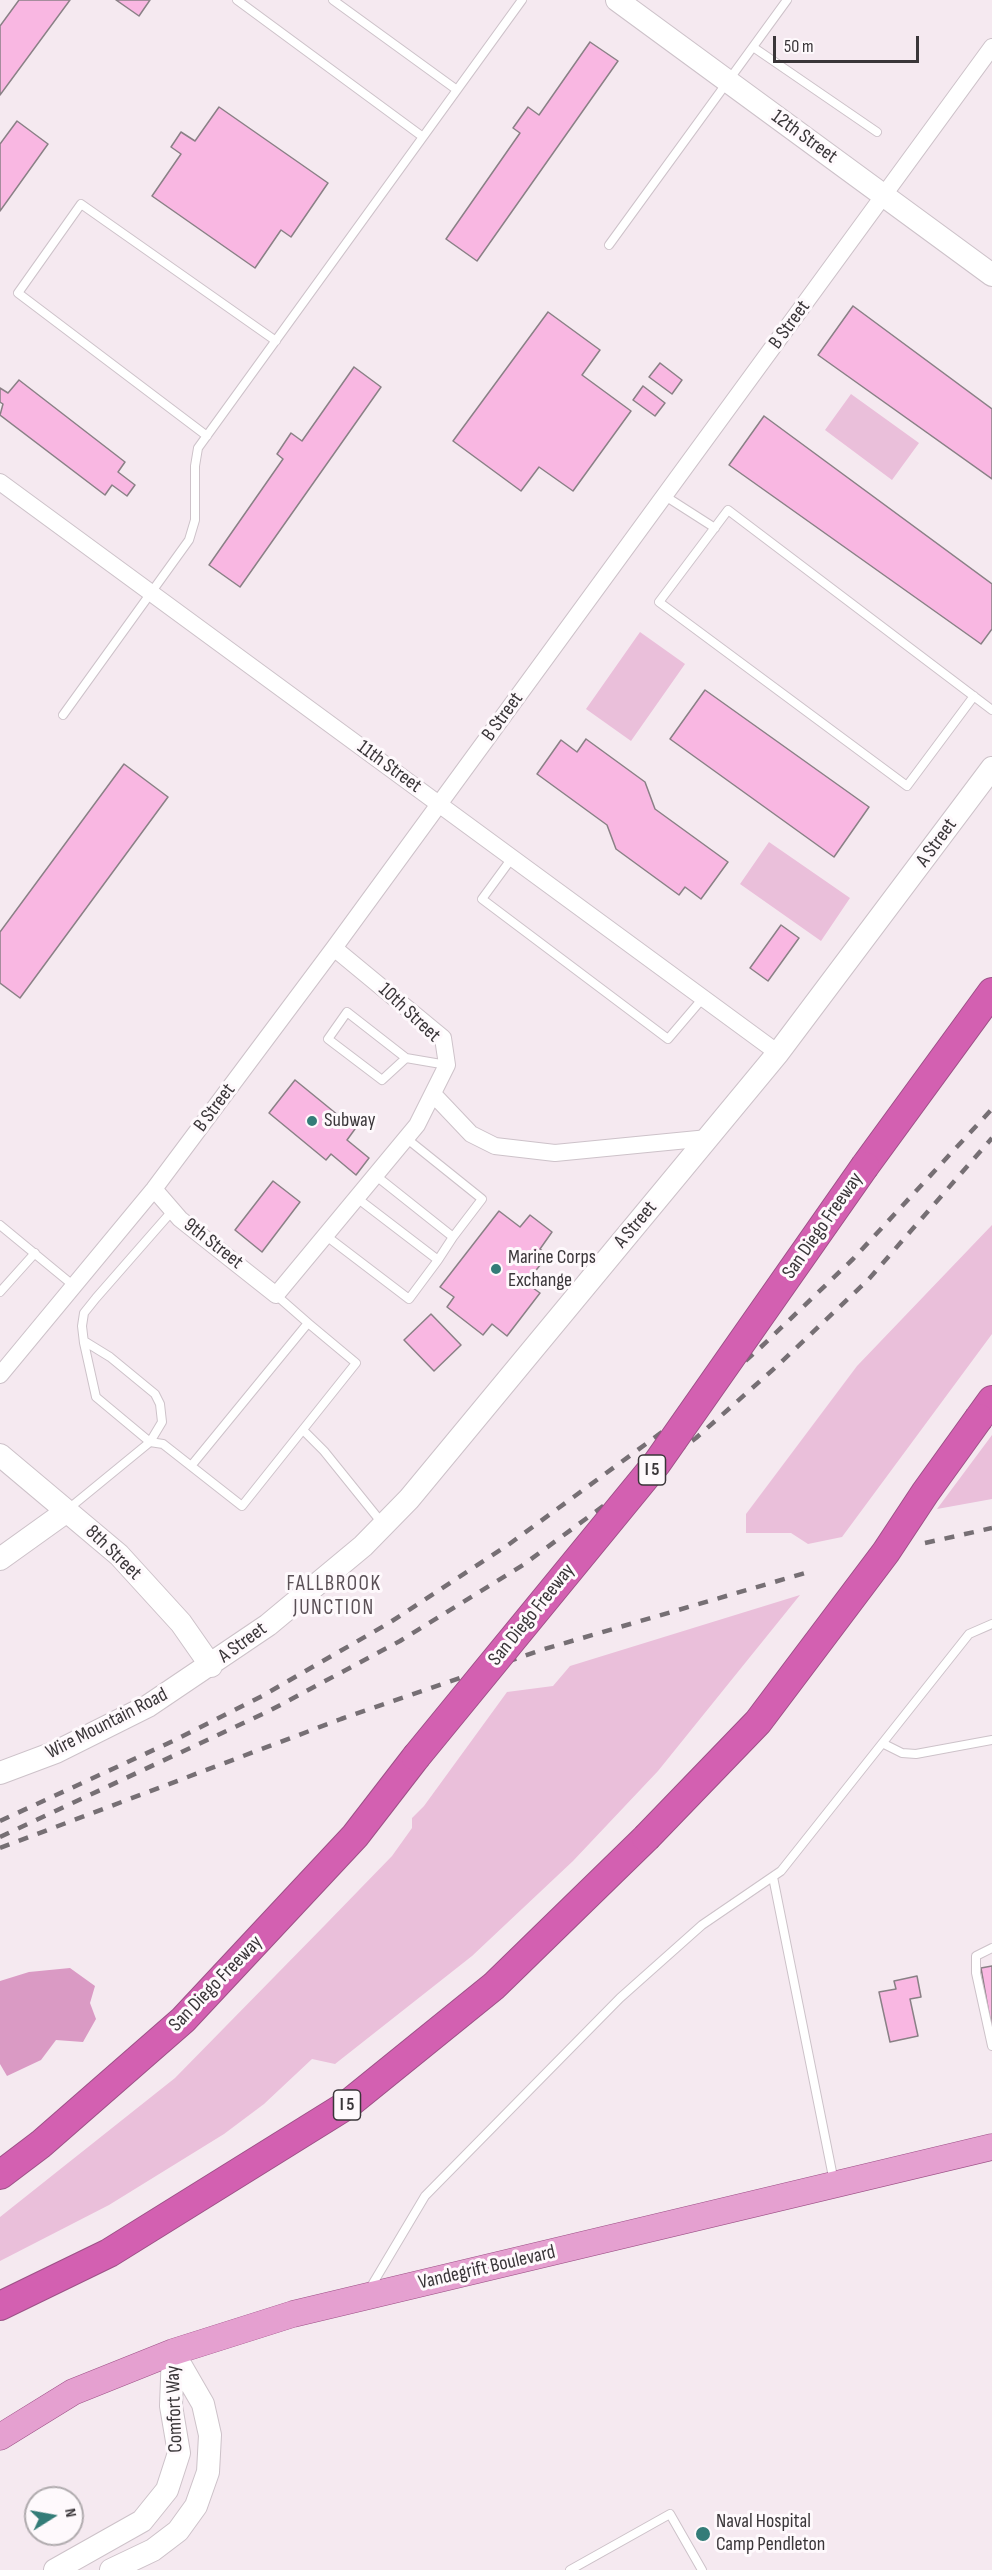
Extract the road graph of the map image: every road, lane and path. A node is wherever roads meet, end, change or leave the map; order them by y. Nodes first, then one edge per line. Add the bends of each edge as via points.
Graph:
1 (237, 0) edge
2 (333, 0) edge
3 (522, 0) edge
4 (617, 0) edge
5 (787, 0) edge
6 (753, 47) junction
7 (992, 47) edge
8 (728, 82) junction
9 (457, 90) junction
10 (877, 132) dead end
11 (423, 137) junction
12 (884, 196) junction
13 (609, 245) dead end
14 (992, 275) edge
15 (276, 341) junction
16 (207, 436) junction
17 (0, 482) edge
18 (665, 496) junction
19 (714, 528) junction
20 (153, 594) junction
21 (974, 696) junction
22 (992, 710) edge
23 (63, 715) dead end
24 (992, 768) edge
25 (440, 803) junction
26 (513, 857) junction
27 (334, 948) junction
28 (992, 992) edge
29 (703, 998) junction
30 (778, 1053) junction
31 (406, 1058) junction
32 (447, 1065) junction
33 (434, 1095) junction
34 (406, 1138) junction
35 (708, 1138) junction
36 (375, 1175) junction
37 (154, 1189) junction
38 (357, 1198) junction
39 (172, 1210) junction
40 (0, 1225) edge
41 (325, 1235) junction
42 (453, 1237) junction
43 (35, 1253) junction
44 (438, 1260) junction
45 (74, 1286) junction
46 (0, 1292) edge
47 (276, 1295) junction
48 (308, 1323) junction
49 (84, 1341) junction
50 (0, 1375) edge
51 (985, 1409) edge
52 (303, 1430) junction
53 (150, 1442) junction
54 (0, 1455) edge
55 (191, 1466) junction
56 (67, 1510) junction
57 (383, 1525) junction
58 (0, 1559) edge
59 (992, 1623) edge
60 (211, 1666) junction
61 (992, 1740) edge
62 (884, 1744) junction
63 (0, 1773) edge
64 (773, 1877) junction
65 (992, 1948) edge
66 (992, 2046) edge
67 (992, 2147) edge
68 (0, 2175) edge
69 (834, 2185) junction
70 (365, 2297) junction
71 (0, 2306) edge
72 (173, 2352) junction
73 (0, 2437) edge
74 (55, 2570) edge
75 (111, 2570) edge
76 (570, 2570) edge
77 (702, 2570) edge

1 - 11 lane
2 - 9 lane
3 - 9 lane
4 - 8 main road, 12th Street
5 - 6 lane
6 - 8 lane
6 - 10 lane
7 - 12 street, B Street
8 - 12 main road, 12th Street
8 - 13 lane
9 - 11 lane
11 - 15 lane
12 - 14 main road, 12th Street
12 - 18 street, B Street
15 - 16 lane
15 - 16 lane via 81,204 18,293
16 - 20 lane via 198,448 195,520 189,540
17 - 20 street, 11th Street
18 - 19 lane
18 - 25 street, B Street
19 - 21 lane via 728,510
19 - 21 lane via 659,602 907,786
20 - 23 lane
20 - 25 street, 11th Street
21 - 22 lane
24 - 30 main road, A Street
25 - 26 street, 11th Street
25 - 27 street, B Street
26 - 29 street, 11th Street
26 - 29 lane via 482,899 668,1039
27 - 32 street, 10th Street via 443,1038
27 - 37 street, B Street
28 - 68 highway, San Diego Freeway / I 5, bridge via 657,1463 355,1836 183,2020
29 - 30 street, 11th Street
30 - 35 main road, A Street
31 - 31 lane via 347,1012 328,1040 382,1080
31 - 32 lane
32 - 33 street, 10th Street
33 - 34 street
33 - 35 street via 471,1134 495,1146 555,1153
34 - 36 street
34 - 42 lane via 482,1199
35 - 57 main road, A Street via 409,1499
36 - 38 street
36 - 42 lane
37 - 39 street, 9th Street
37 - 45 street, B Street
38 - 41 street
38 - 44 lane
39 - 47 street, 9th Street
39 - 49 lane via 84,1313
40 - 43 lane
41 - 44 lane via 409,1299
41 - 47 street
42 - 44 lane
43 - 45 lane
43 - 46 lane
45 - 50 street, B Street
47 - 48 lane
48 - 52 lane via 356,1363
48 - 55 lane
49 - 53 lane via 96,1397
49 - 53 lane via 155,1394 162,1422
51 - 71 highway, I 5, bridge via 886,1552 758,1722 494,1986 347,2105 109,2253
52 - 55 lane via 242,1506
52 - 57 lane
53 - 55 lane via 163,1444
53 - 56 lane
54 - 56 main road, 8th Street
56 - 58 main road
56 - 60 main road, 8th Street via 119,1555 181,1623
57 - 60 main road, A Street via 268,1625
59 - 62 lane via 969,1634
60 - 63 main road, Wire Mountain Road via 138,1711 56,1752
61 - 62 lane via 916,1754 902,1753
62 - 64 lane
64 - 69 lane
64 - 70 lane via 702,1924 620,1998 425,2196
65 - 66 lane via 976,1956
67 - 69 main road, Vandegrift Boulevard
69 - 70 main road, Vandegrift Boulevard
70 - 72 main road, Vandegrift Boulevard via 293,2314
72 - 73 main road, Vandegrift Boulevard via 73,2392
72 - 74 main road, Comfort Way via 171,2406 179,2453 167,2490 142,2522
72 - 75 main road, Comfort Way via 203,2404 210,2435 208,2472 196,2506 178,2531 153,2550
76 - 77 lane via 670,2514

